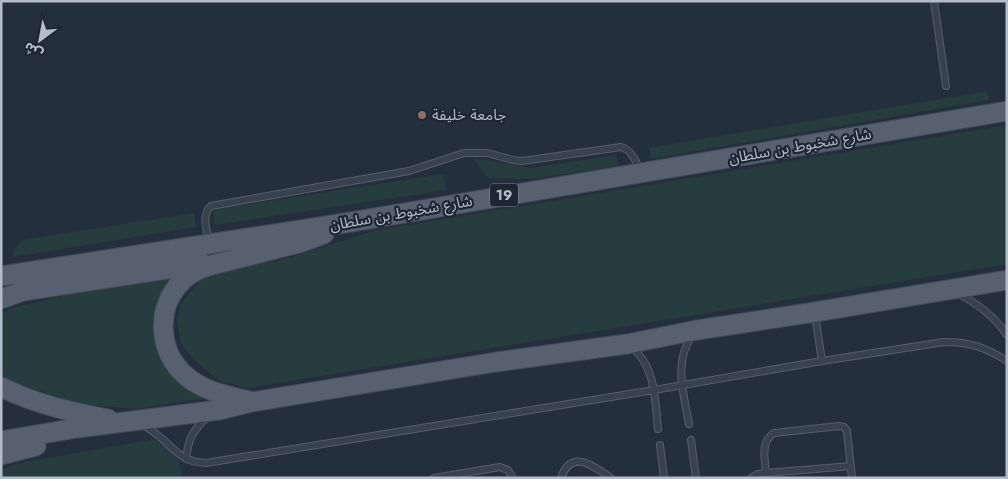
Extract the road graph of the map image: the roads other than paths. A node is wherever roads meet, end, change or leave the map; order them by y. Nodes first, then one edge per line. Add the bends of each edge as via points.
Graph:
1 (934, 1) edge
2 (946, 86) dead end
3 (1007, 97) edge
4 (1007, 111) edge
5 (964, 119) junction
6 (641, 173) junction
7 (345, 223) junction
8 (274, 233) junction
9 (210, 244) junction
10 (1, 276) edge
11 (1007, 280) edge
12 (951, 290) junction
13 (1, 299) edge
14 (815, 312) junction
15 (697, 330) junction
16 (1007, 336) edge
17 (627, 344) junction
18 (822, 361) junction
19 (1007, 362) edge
20 (683, 385) junction
21 (1, 387) edge
22 (654, 390) junction
23 (252, 402) junction
24 (219, 410) junction
25 (130, 421) junction
26 (688, 424) dead end
27 (77, 428) junction
28 (658, 429) dead end
29 (690, 440) dead end
30 (1, 441) edge
31 (660, 445) dead end
32 (1, 455) edge
33 (186, 459) junction
34 (850, 466) junction
35 (766, 473) junction
36 (434, 478) edge
37 (513, 478) edge
38 (561, 478) edge
39 (610, 478) edge
40 (664, 478) edge
41 (696, 478) edge
42 (751, 478) edge
43 (852, 478) edge

1 - 2 lane
3 - 5 main road
4 - 5 main road, شارع شخبوط بن سلطان / 19
5 - 6 main road, شارع شخبوط بن سلطان / 19
6 - 7 main road, شارع شخبوط بن سلطان / 19
6 - 9 lane via 630,152 621,147 522,161 487,153 464,153 408,172 211,206 205,217
7 - 8 main road, شارع شخبوط بن سلطان / 19
7 - 23 main road via 299,243 196,270 172,293 166,306 163,336 174,363 186,377 204,387
8 - 9 main road, شارع شخبوط بن سلطان / 19
8 - 13 main road via 223,257 23,292
9 - 10 main road, شارع شخبوط بن سلطان / 19
11 - 12 main road
12 - 14 main road
12 - 16 lane via 987,313
14 - 15 main road
14 - 18 lane
15 - 17 main road
15 - 20 lane via 682,355
17 - 22 lane via 646,364
17 - 23 main road via 486,363
18 - 19 lane via 961,342 993,352
18 - 20 lane
20 - 22 lane
20 - 26 lane
21 - 25 main road via 60,409
22 - 28 lane
22 - 33 lane via 206,463
23 - 24 main road
24 - 25 main road
24 - 33 lane via 199,424 187,447
25 - 27 main road
25 - 33 lane via 159,436
27 - 30 main road
27 - 32 main road via 45,444
29 - 41 lane
31 - 40 lane
34 - 35 lane
34 - 35 lane via 847,431 839,426 774,433 765,445
34 - 43 lane
35 - 42 lane
36 - 37 lane via 500,467 508,470
38 - 39 lane via 570,464 585,462

